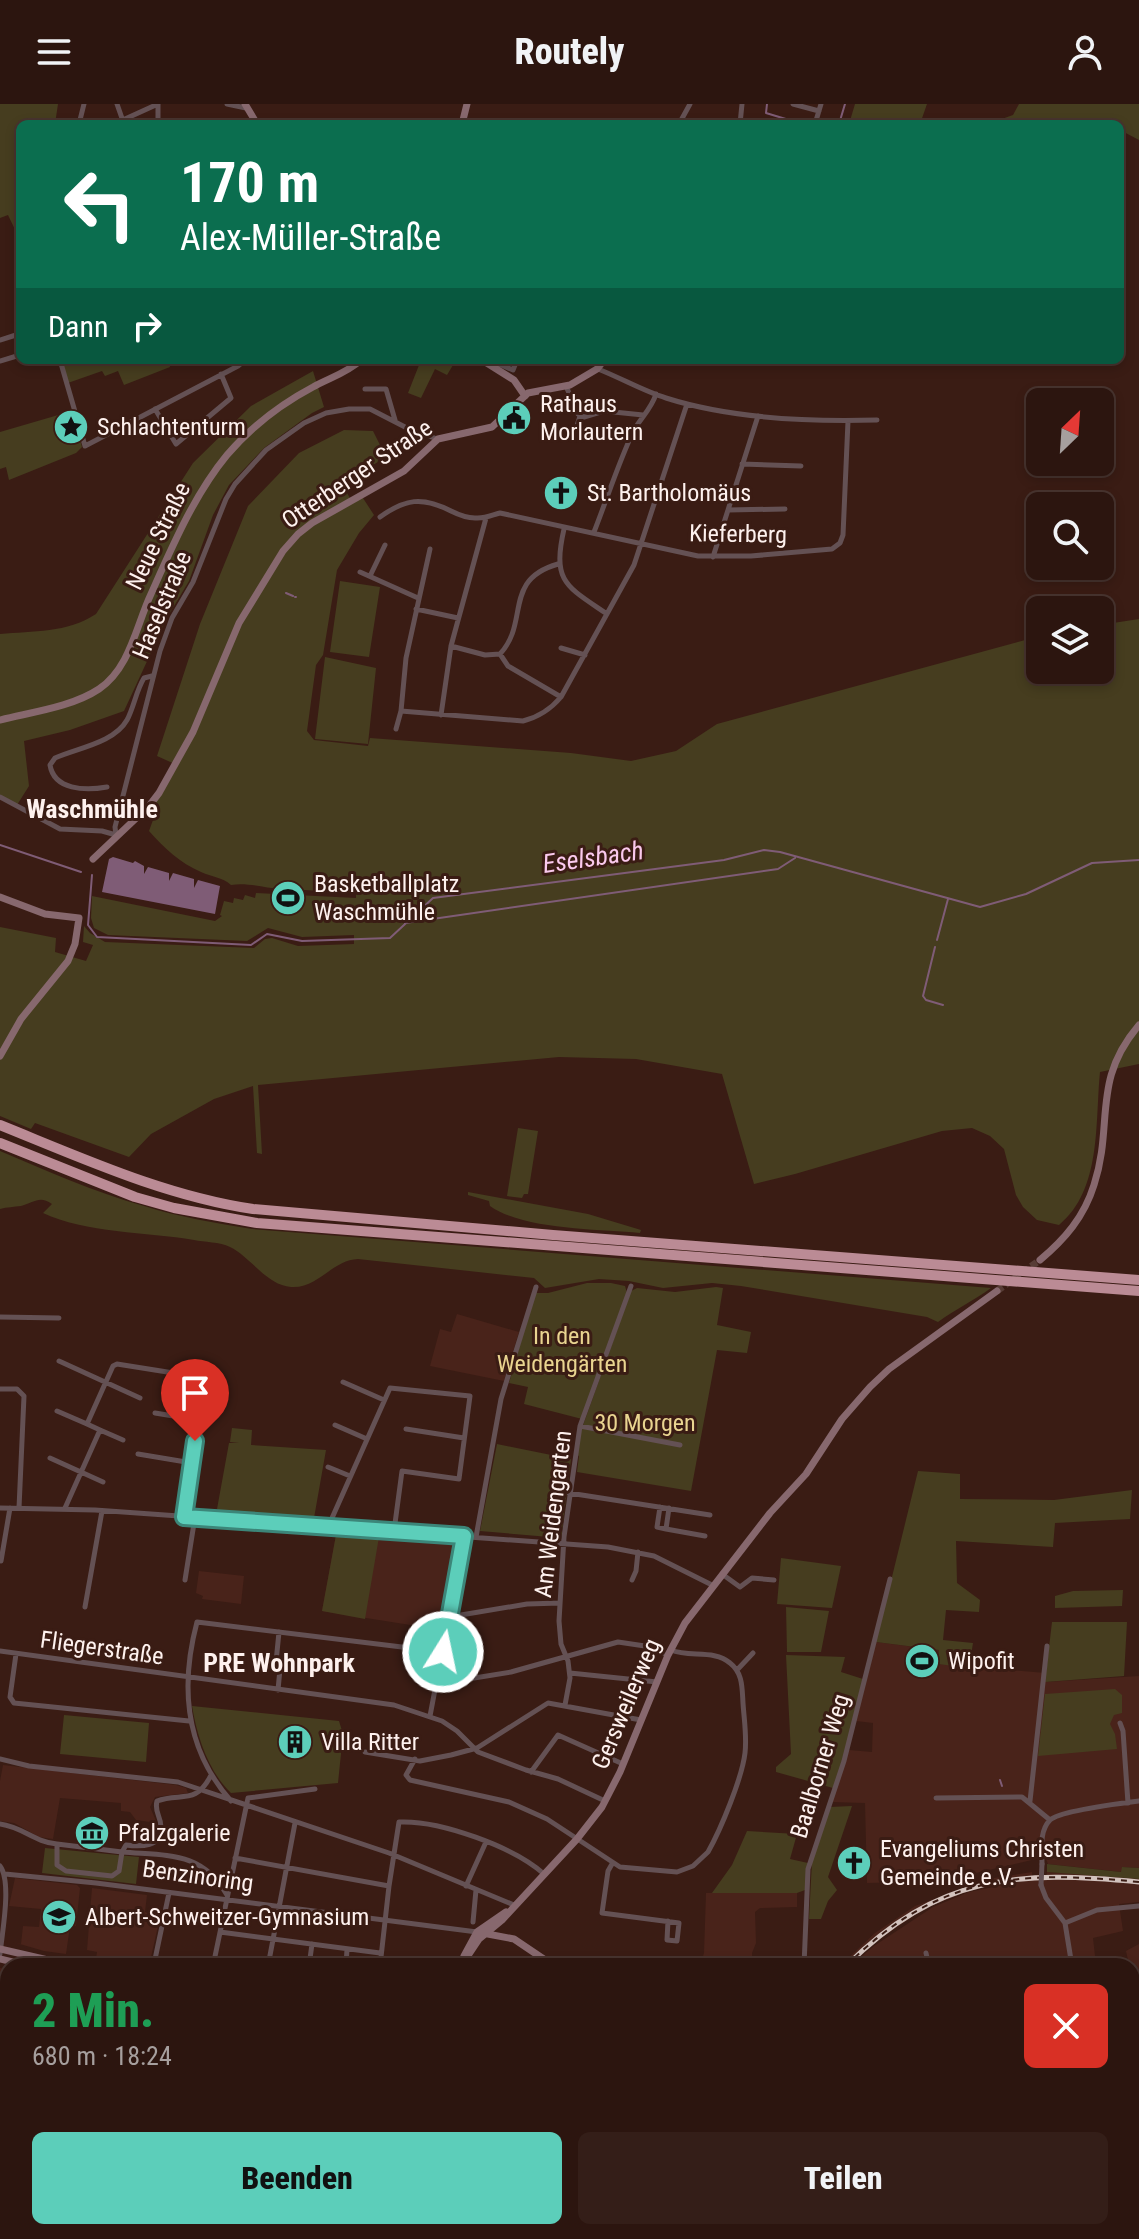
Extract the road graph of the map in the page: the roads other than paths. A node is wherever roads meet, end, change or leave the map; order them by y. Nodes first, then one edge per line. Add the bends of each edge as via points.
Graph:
1 (158, 104) edge
2 (227, 104) edge
3 (793, 104) edge
4 (821, 104) edge
5 (246, 106) edge
6 (819, 111) junction
7 (127, 120) edge
8 (816, 120) edge
9 (61, 364) edge
10 (238, 364) edge
11 (356, 364) edge
12 (489, 364) edge
13 (499, 364) edge
14 (515, 364) edge
15 (601, 364) edge
16 (597, 369) junction
17 (221, 374) junction
18 (566, 386) junction
19 (365, 389) dead end
20 (656, 394) junction
21 (525, 396) junction
22 (687, 404) junction
23 (155, 409) junction
24 (643, 415) junction
25 (580, 416) junction
26 (758, 416) junction
27 (877, 420) dead end
28 (395, 421) junction
29 (848, 421) junction
30 (575, 432) dead end
31 (438, 439) junction
32 (742, 464) junction
33 (801, 466) dead end
34 (785, 509) dead end
35 (728, 510) junction
36 (380, 517) dead end
37 (486, 518) junction
38 (564, 529) junction
39 (594, 532) junction
40 (642, 542) junction
41 (385, 545) dead end
42 (430, 549) dead end
43 (713, 557) junction
44 (558, 564) junction
45 (360, 572) dead end
46 (370, 577) junction
47 (418, 598) junction
48 (416, 609) junction
49 (607, 614) junction
50 (458, 618) junction
51 (451, 646) junction
52 (561, 648) dead end
53 (500, 654) junction
54 (585, 655) junction
55 (152, 676) junction
56 (561, 697) junction
57 (401, 711) junction
58 (441, 715) junction
59 (0, 720) edge
60 (396, 729) dead end
61 (107, 787) dead end
62 (0, 797) edge
63 (116, 835) junction
64 (93, 859) dead end
65 (0, 897) edge
66 (1139, 1025) edge
67 (0, 1056) edge
68 (0, 1125) edge
69 (0, 1143) edge
70 (1040, 1260) tunnel mouth
71 (1139, 1280) edge
72 (631, 1286) dead end
73 (536, 1287) dead end
74 (997, 1291) tunnel mouth
75 (1139, 1291) edge
76 (0, 1317) edge
77 (59, 1318) dead end
78 (59, 1361) dead end
79 (343, 1382) dead end
80 (106, 1383) junction
81 (0, 1389) edge
82 (140, 1398) dead end
83 (384, 1400) junction
84 (57, 1411) dead end
85 (155, 1413) dead end
86 (198, 1420) junction
87 (87, 1424) junction
88 (335, 1425) dead end
89 (580, 1426) junction
90 (406, 1429) dead end
91 (100, 1430) junction
92 (464, 1438) junction
93 (367, 1439) junction
94 (123, 1440) dead end
95 (680, 1445) dead end
96 (138, 1454) dead end
97 (50, 1458) dead end
98 (192, 1463) junction
99 (328, 1467) dead end
100 (81, 1472) junction
101 (350, 1476) junction
102 (103, 1482) dead end
103 (569, 1493) junction
104 (660, 1507) junction
105 (0, 1508) edge
106 (10, 1508) junction
107 (19, 1508) junction
108 (65, 1508) junction
109 (669, 1508) junction
110 (102, 1511) junction
111 (710, 1515) dead end
112 (184, 1517) junction
113 (195, 1517) junction
114 (328, 1527) junction
115 (666, 1529) junction
116 (394, 1531) junction
117 (464, 1536) junction
118 (705, 1536) dead end
119 (476, 1537) junction
120 (564, 1544) junction
121 (638, 1552) junction
122 (1, 1561) edge
123 (721, 1574) junction
124 (890, 1579) dead end
125 (185, 1580) dead end
126 (632, 1580) dead end
127 (774, 1580) dead end
128 (712, 1585) junction
129 (560, 1603) junction
130 (85, 1607) dead end
131 (449, 1617) junction
132 (279, 1632) junction
133 (1047, 1646) dead end
134 (0, 1651) edge
135 (443, 1652) junction
136 (670, 1653) junction
137 (753, 1653) dead end
138 (16, 1654) junction
139 (566, 1657) junction
140 (737, 1670) junction
141 (570, 1673) junction
142 (187, 1678) junction
143 (657, 1682) junction
144 (437, 1684) junction
145 (278, 1690) junction
146 (565, 1705) junction
147 (430, 1716) junction
148 (641, 1720) junction
149 (189, 1721) junction
150 (1120, 1723) dead end
151 (474, 1749) junction
152 (365, 1752) dead end
153 (0, 1759) edge
154 (415, 1759) junction
155 (623, 1764) junction
156 (531, 1772) junction
157 (212, 1774) junction
158 (315, 1789) dead end
159 (200, 1790) junction
160 (936, 1798) dead end
161 (231, 1801) junction
162 (605, 1801) junction
163 (1030, 1801) junction
164 (1139, 1801) edge
165 (1128, 1803) junction
166 (246, 1806) junction
167 (1050, 1820) junction
168 (295, 1823) junction
169 (0, 1824) edge
170 (577, 1839) junction
171 (486, 1842) junction
172 (57, 1844) junction
173 (122, 1852) junction
174 (394, 1855) junction
175 (235, 1858) junction
176 (612, 1864) junction
177 (0, 1866) edge
178 (286, 1867) junction
179 (5, 1874) junction
180 (544, 1874) junction
181 (86, 1878) junction
182 (389, 1886) junction
183 (466, 1886) junction
184 (476, 1890) junction
185 (169, 1893) junction
186 (227, 1898) junction
187 (1139, 1906) edge
188 (278, 1907) junction
189 (511, 1908) junction
190 (385, 1920) junction
191 (502, 1920) junction
192 (668, 1921) dead end
193 (473, 1922) dead end
194 (1065, 1923) junction
195 (220, 1932) junction
196 (477, 1932) junction
197 (486, 1933) junction
198 (506, 1937) junction
199 (273, 1939) junction
200 (312, 1944) junction
201 (347, 1949) junction
202 (0, 1953) edge
203 (380, 1953) junction
204 (926, 1953) dead end
205 (28, 1958) edge
206 (155, 1958) edge
207 (215, 1958) edge
208 (269, 1958) edge
209 (310, 1958) edge
210 (346, 1958) edge
211 (380, 1958) edge
212 (464, 1958) edge
213 (466, 1958) edge
214 (543, 1958) edge
215 (804, 1958) edge
216 (927, 1958) edge
217 (1071, 1958) edge

1 - 7 street
2 - 5 street
3 - 6 street
4 - 6 street
6 - 8 street
9 - 23 street via 84,449
10 - 17 street
11 - 59 street, Neue Straße via 285,403 223,461 200,492 112,677 79,699
12 - 21 street via 514,380
13 - 14 street via 513,370
15 - 16 street, Otterberger Straße
16 - 18 street, Otterberger Straße
16 - 20 street
17 - 23 street
17 - 23 street via 231,398 176,444
18 - 21 street, Otterberger Straße
18 - 25 street
19 - 28 street via 386,389
20 - 22 street
20 - 24 street
21 - 31 street, Otterberger Straße via 492,427
22 - 26 street
22 - 40 street
24 - 25 street via 604,411
24 - 39 street
25 - 30 street
26 - 29 street
26 - 32 street
27 - 29 street
28 - 31 street, Haselstraße
28 - 55 street, Haselstraße via 361,408 326,413 304,423 255,461 226,499
29 - 43 street, Kieferberg via 843,535 837,547
31 - 63 street, Otterberger Straße via 404,471 312,523 283,551 239,623 193,732 159,793
32 - 33 street
32 - 35 street
34 - 35 street
35 - 43 street
36 - 37 street, Kieferberg via 414,500
37 - 38 street, Kieferberg via 500,513
37 - 50 street
38 - 39 street, Kieferberg
38 - 44 street
39 - 40 street, Kieferberg
40 - 43 street, Kieferberg
40 - 49 street
41 - 46 street
42 - 47 street
44 - 49 street via 570,587
44 - 53 street via 540,570 527,583 509,642
45 - 46 street
46 - 47 street
47 - 48 street
48 - 50 street
48 - 57 street
49 - 54 street
50 - 51 street
51 - 53 street
51 - 58 street
52 - 54 street
53 - 56 street via 508,666
54 - 56 street
55 - 61 street via 144,678 128,718 115,734 59,756 50,765 63,784
55 - 63 street, Haselstraße
56 - 58 street via 537,717 523,721
57 - 58 street
57 - 60 street
62 - 63 street via 60,829
63 - 64 street, Otterberger Straße
65 - 67 street via 45,914 79,918 68,961 21,1019
66 - 70 street via 1109,1078 1090,1197 1073,1228
68 - 71 highway via 197,1198 272,1211
69 - 75 highway via 154,1203 257,1223
72 - 89 street, Am Weidengarten
73 - 119 street via 501,1399
74 - 123 street, Gersweilerweg via 870,1387 834,1429 806,1474
76 - 77 street
78 - 80 street
79 - 83 street
80 - 82 street
80 - 86 street via 117,1364 205,1378
80 - 87 street
81 - 107 street via 17,1389 24,1396
83 - 92 street via 391,1386 470,1396
83 - 93 street
84 - 87 street
85 - 86 street
86 - 98 street
87 - 91 street
88 - 93 street
89 - 95 street
89 - 103 street, Am Weidengarten
90 - 92 street
91 - 94 street
91 - 100 street
92 - 116 street via 459,1479 402,1471
93 - 101 street
96 - 98 street
97 - 100 street
98 - 112 street
99 - 101 street
100 - 102 street
100 - 108 street
101 - 114 street
103 - 104 street
103 - 120 street, Am Weidengarten
104 - 109 street
104 - 115 street via 657,1527
105 - 106 street
106 - 107 street
106 - 122 street
107 - 108 street
108 - 110 street
109 - 111 street
109 - 115 street
110 - 112 street
110 - 130 street
112 - 113 street
113 - 114 street
113 - 125 street
114 - 116 street
115 - 118 street
116 - 117 street
117 - 119 street
117 - 131 street
119 - 120 street
120 - 121 street
120 - 129 street, Am Weidengarten
121 - 126 street
121 - 128 street
123 - 127 street via 740,1587 752,1578
123 - 128 street, Gersweilerweg
124 - 215 street, Baalborner Weg via 844,1761 808,1869
128 - 136 street, Gersweilerweg
129 - 131 street
129 - 139 street, Am Weidengarten via 559,1635
131 - 135 street
132 - 135 street
132 - 142 street via 197,1622
132 - 145 street
133 - 163 street
134 - 138 street, Fliegerstraße
135 - 144 street
136 - 139 street via 618,1642
136 - 140 street via 719,1656
136 - 143 street, Gersweilerweg
137 - 140 street
138 - 142 street, Fliegerstraße
138 - 149 street via 10,1697 14,1703
139 - 141 street, Am Weidengarten
139 - 144 street
140 - 176 street via 743,1688 744,1757 708,1852 677,1872
141 - 143 street
141 - 146 street
142 - 145 street, Fliegerstraße
142 - 149 street
143 - 148 street, Gersweilerweg
144 - 147 street
145 - 147 street, Fliegerstraße via 361,1699
146 - 148 street
146 - 151 street via 543,1705
147 - 151 street, Fliegerstraße
148 - 155 street, Gersweilerweg
149 - 157 street
150 - 165 street
151 - 154 street
151 - 156 street, Fliegerstraße
152 - 154 street
153 - 159 street via 172,1781
154 - 170 street via 406,1775 410,1780 509,1802
155 - 156 street via 558,1735
155 - 162 street, Gersweilerweg
156 - 162 street, Fliegerstraße
157 - 159 street
157 - 161 street
158 - 166 street via 252,1797
159 - 161 street
159 - 173 street via 187,1798 157,1801 158,1838 148,1846 126,1845
160 - 163 street via 1013,1796
161 - 166 street
162 - 170 street, Gersweilerweg
163 - 167 street
164 - 165 street
165 - 167 street
166 - 168 street
166 - 175 street
167 - 194 street, bridge via 1042,1836 1041,1885
168 - 174 street
168 - 178 street
169 - 172 street
170 - 176 street
170 - 180 street, Gersweilerweg
171 - 174 street via 399,1822
171 - 180 street
171 - 183 street
172 - 173 street
172 - 181 street via 61,1869
173 - 181 street via 116,1875
173 - 186 street via 192,1860 214,1875
174 - 182 street
174 - 183 street
175 - 178 street
175 - 186 street
176 - 192 street via 602,1913
177 - 179 street
178 - 182 street
178 - 188 street
179 - 181 street, Benzinoring
179 - 202 street
180 - 189 street, Gersweilerweg
181 - 185 street, Benzinoring
182 - 190 street
183 - 184 street
184 - 189 street
184 - 193 street
185 - 186 street, Benzinoring
185 - 206 street
186 - 188 street, Benzinoring
186 - 195 street
187 - 194 street via 1097,1910
188 - 190 street, Benzinoring
188 - 199 street
189 - 191 street, Gersweilerweg
189 - 196 street, Gersweilerweg
190 - 196 street, Benzinoring
190 - 203 street
191 - 197 street, Gersweilerweg
191 - 198 street
194 - 217 street
195 - 199 street
195 - 207 street
196 - 197 street, Benzinoring
196 - 212 street, Gersweilerweg
197 - 198 street, Benzinoring
197 - 213 street, Gersweilerweg
198 - 214 street, Benzinoring
199 - 200 street
199 - 208 street
200 - 201 street
200 - 209 street
201 - 203 street
201 - 210 street
202 - 205 street
203 - 211 street
204 - 216 street

